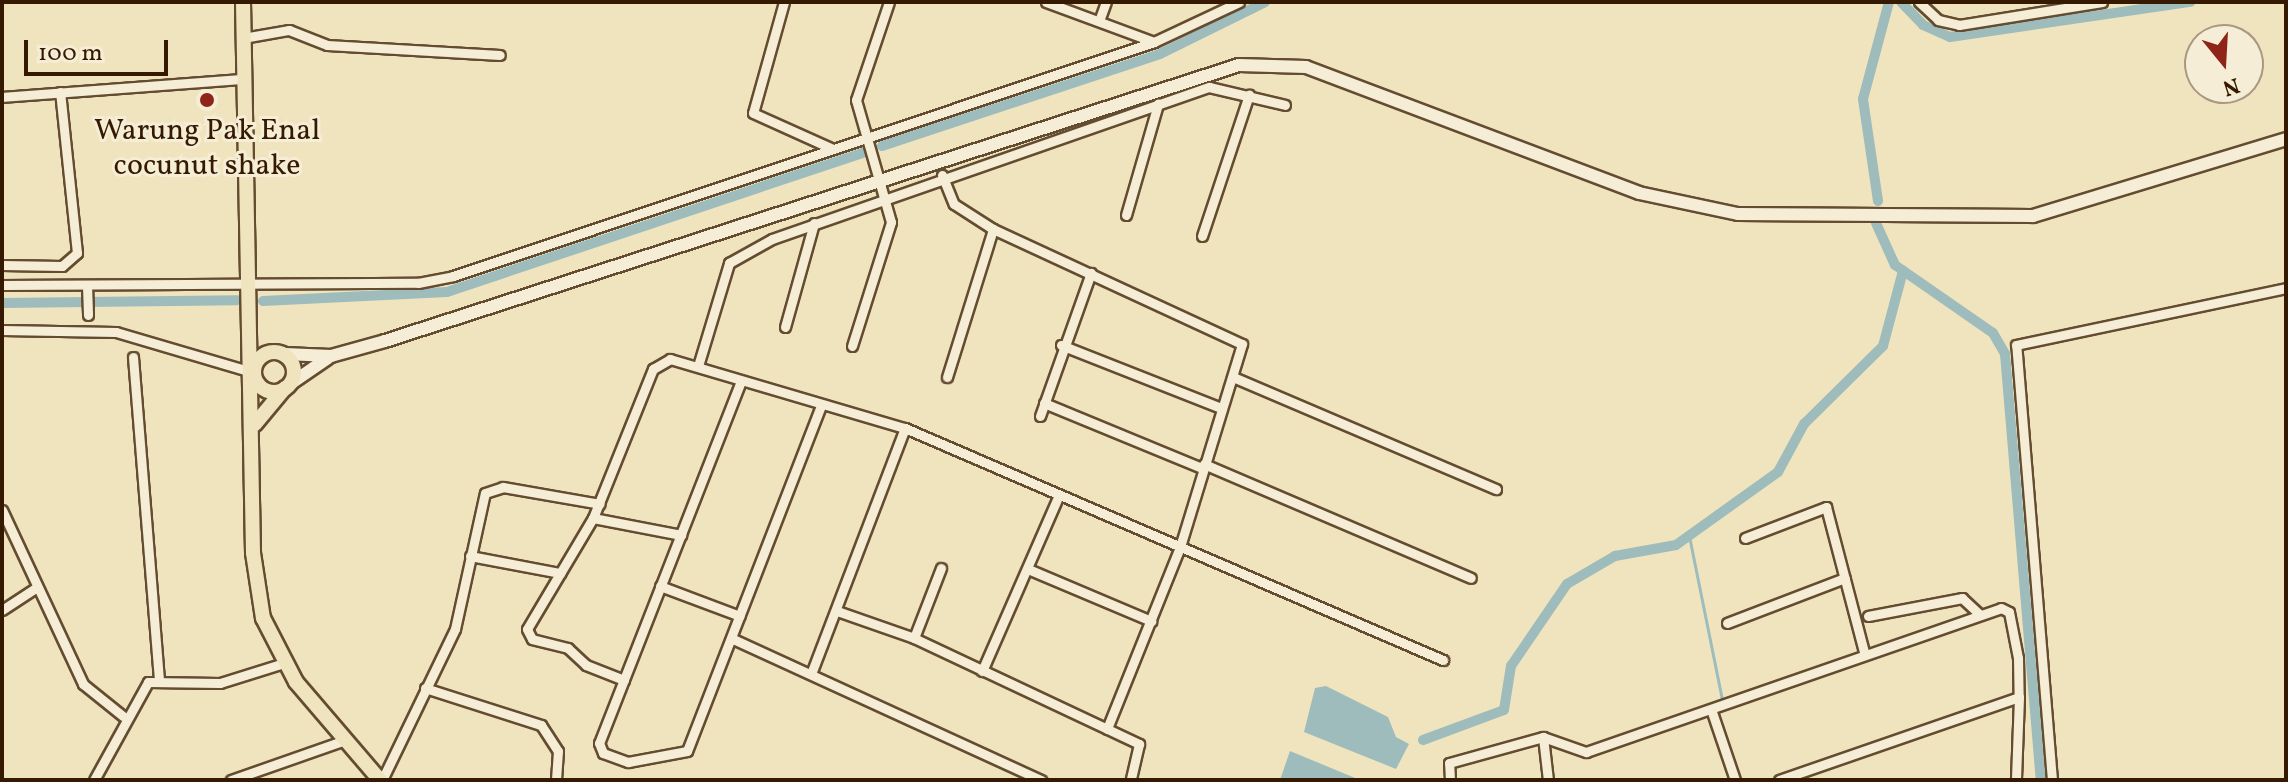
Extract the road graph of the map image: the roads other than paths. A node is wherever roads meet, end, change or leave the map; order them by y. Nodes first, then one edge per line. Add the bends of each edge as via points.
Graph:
1 (243, 2) edge
2 (784, 2) edge
3 (889, 2) edge
4 (1046, 2) edge
5 (1106, 2) edge
6 (1239, 2) edge
7 (1919, 2) edge
8 (2102, 2) edge
9 (1099, 21) junction
10 (243, 38) junction
11 (1154, 42) junction
12 (500, 55) dead end
13 (243, 79) junction
14 (60, 92) junction
15 (1249, 95) junction
16 (2, 97) edge
17 (1158, 104) junction
18 (1285, 105) dead end
19 (866, 137) junction
20 (2286, 139) edge
21 (833, 149) junction
22 (942, 175) junction
23 (881, 178) junction
24 (887, 196) junction
25 (1126, 215) dead end
26 (814, 223) junction
27 (993, 229) junction
28 (1202, 236) dead end
29 (2, 265) edge
30 (1091, 273) junction
31 (249, 283) junction
32 (2, 285) edge
33 (87, 285) junction
34 (2286, 288) edge
35 (88, 315) dead end
36 (251, 320) junction
37 (785, 327) dead end
38 (2, 330) edge
39 (1061, 345) junction
40 (852, 346) dead end
41 (281, 353) junction
42 (331, 356) junction
43 (133, 357) dead end
44 (698, 366) junction
45 (253, 373) junction
46 (947, 377) dead end
47 (1233, 377) junction
48 (741, 381) junction
49 (287, 386) junction
50 (1044, 403) junction
51 (821, 405) junction
52 (1221, 408) junction
53 (1040, 416) dead end
54 (255, 425) junction
55 (905, 428) junction
56 (1203, 466) junction
57 (1496, 489) dead end
58 (1059, 495) junction
59 (600, 504) junction
60 (2, 510) edge
61 (593, 518) junction
62 (681, 535) junction
63 (1745, 538) dead end
64 (1180, 547) junction
65 (470, 556) junction
66 (941, 568) dead end
67 (1028, 569) junction
68 (560, 573) junction
69 (1471, 578) dead end
70 (1845, 578) junction
71 (660, 586) junction
72 (37, 587) junction
73 (2, 610) edge
74 (837, 611) junction
75 (1980, 615) junction
76 (740, 616) junction
77 (1868, 616) dead end
78 (1151, 621) junction
79 (1727, 623) dead end
80 (914, 638) junction
81 (733, 639) junction
82 (1864, 652) junction
83 (1443, 660) dead end
84 (284, 663) junction
85 (982, 671) junction
86 (811, 674) junction
87 (159, 678) junction
88 (624, 680) junction
89 (425, 688) junction
90 (2019, 697) junction
91 (1712, 712) junction
92 (123, 716) junction
93 (1107, 729) junction
94 (1543, 737) junction
95 (345, 740) junction
96 (261, 768) junction
97 (1035, 779) edge
98 (94, 780) edge
99 (231, 780) edge
100 (264, 780) edge
101 (381, 780) edge
102 (556, 780) edge
103 (1131, 780) edge
104 (1450, 780) edge
105 (1548, 780) edge
106 (1735, 780) edge
107 (1779, 780) edge
108 (2016, 780) edge
109 (2052, 780) edge

1 - 10 main road
2 - 21 street via 753,113
3 - 19 street via 856,100
4 - 9 street
5 - 9 street
6 - 11 street
7 - 8 street via 1938,20 1959,25
9 - 11 street
10 - 12 street via 289,30 327,45
10 - 13 main road
11 - 19 street
13 - 14 street
13 - 31 main road
14 - 16 street
14 - 29 street via 77,253 62,266
15 - 17 street via 1209,87
15 - 18 street
15 - 28 street
17 - 22 street
17 - 25 street
19 - 21 street
19 - 23 street
20 - 23 main road via 2033,216 1738,214 1639,193 1326,74 1263,63 1189,76
21 - 31 street via 453,276
22 - 24 street
22 - 27 street via 954,204
23 - 24 street
23 - 42 main road
24 - 26 street
24 - 40 street via 891,222
26 - 37 street
26 - 44 street via 729,263
27 - 30 street
27 - 46 street
30 - 39 street
30 - 47 street via 1240,339
31 - 33 street
31 - 36 main road
32 - 33 street
33 - 35 street
34 - 109 street via 2023,340 2016,350
36 - 41 main road
36 - 45 main road
38 - 45 street via 116,332
39 - 50 street
39 - 52 street
41 - 42 main road
41 - 45 main road via 260,356
41 - 49 main road via 294,371
42 - 49 main road
43 - 87 street
44 - 48 street
44 - 59 street via 667,359 653,369
45 - 49 main road via 266,391
45 - 54 main road
47 - 52 street
47 - 57 street
48 - 51 street
48 - 62 street
49 - 54 main road
50 - 53 street
50 - 56 street
51 - 55 street
51 - 76 street
52 - 56 street
54 - 84 main road via 253,553 263,618
55 - 58 street
55 - 74 street
56 - 64 street
56 - 69 street
58 - 64 street
58 - 67 street
59 - 61 street
59 - 65 street via 493,487 482,498
60 - 72 street
61 - 62 street
61 - 68 street
62 - 71 street
63 - 70 street via 1826,507
64 - 78 street
64 - 83 street
65 - 68 street
65 - 89 street via 455,629
66 - 80 street
67 - 78 street
67 - 85 street
68 - 88 street via 528,634
70 - 79 street
70 - 82 street
71 - 76 street
71 - 88 street
72 - 73 street
72 - 92 street via 83,684
74 - 80 street
74 - 86 street
75 - 77 street via 1962,598
75 - 82 street
75 - 90 street via 2009,612
76 - 81 street
78 - 93 street
80 - 85 street
81 - 86 street
81 - 88 street via 678,758 634,763 600,750
82 - 91 street
84 - 87 street via 220,683
84 - 95 main road
85 - 93 street
86 - 97 street
87 - 92 street via 148,682
89 - 101 street
89 - 102 street via 541,725 558,751
90 - 107 street
90 - 108 street
91 - 94 street via 1586,752
91 - 106 street
92 - 98 street
93 - 103 street via 1139,744
94 - 104 street via 1449,763
94 - 105 street
95 - 96 street
95 - 101 main road
96 - 99 street
96 - 100 street

